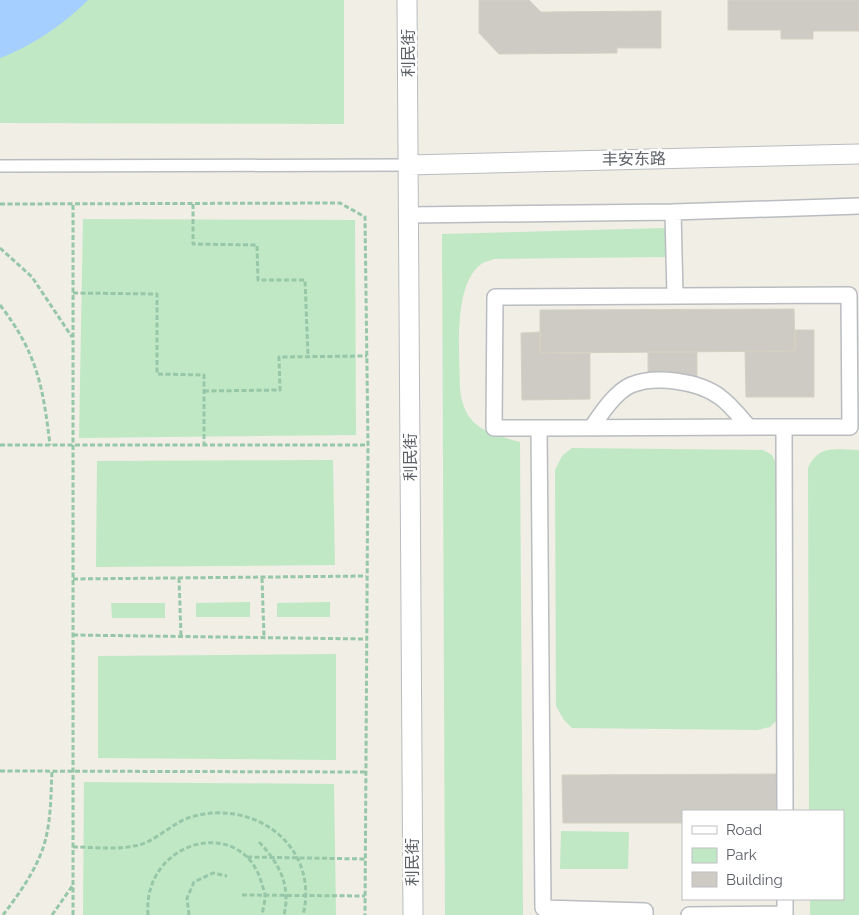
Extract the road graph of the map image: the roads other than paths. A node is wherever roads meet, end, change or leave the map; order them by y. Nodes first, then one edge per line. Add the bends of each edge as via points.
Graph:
1 (407, 0) edge
2 (859, 154) edge
3 (408, 165) junction
4 (0, 166) edge
5 (859, 206) edge
6 (673, 212) junction
7 (408, 215) junction
8 (675, 296) junction
9 (784, 426) junction
10 (749, 427) junction
11 (539, 428) junction
12 (592, 428) junction
13 (785, 810) edge
14 (785, 900) edge
15 (412, 915) edge
16 (645, 915) edge
17 (690, 915) edge

1 - 3 street, 利民街
2 - 3 street, 丰安东路
3 - 4 street
3 - 7 street, 利民街
5 - 6 street
6 - 7 street
6 - 8 street
7 - 15 street, 利民街
8 - 9 street via 849,295 850,426
8 - 11 street via 495,297 494,428
9 - 10 street
9 - 13 street
10 - 12 street
10 - 12 street via 720,397 701,386 682,381 631,385 618,394
11 - 12 street
11 - 16 street via 543,908 645,911
14 - 17 street via 785,914

